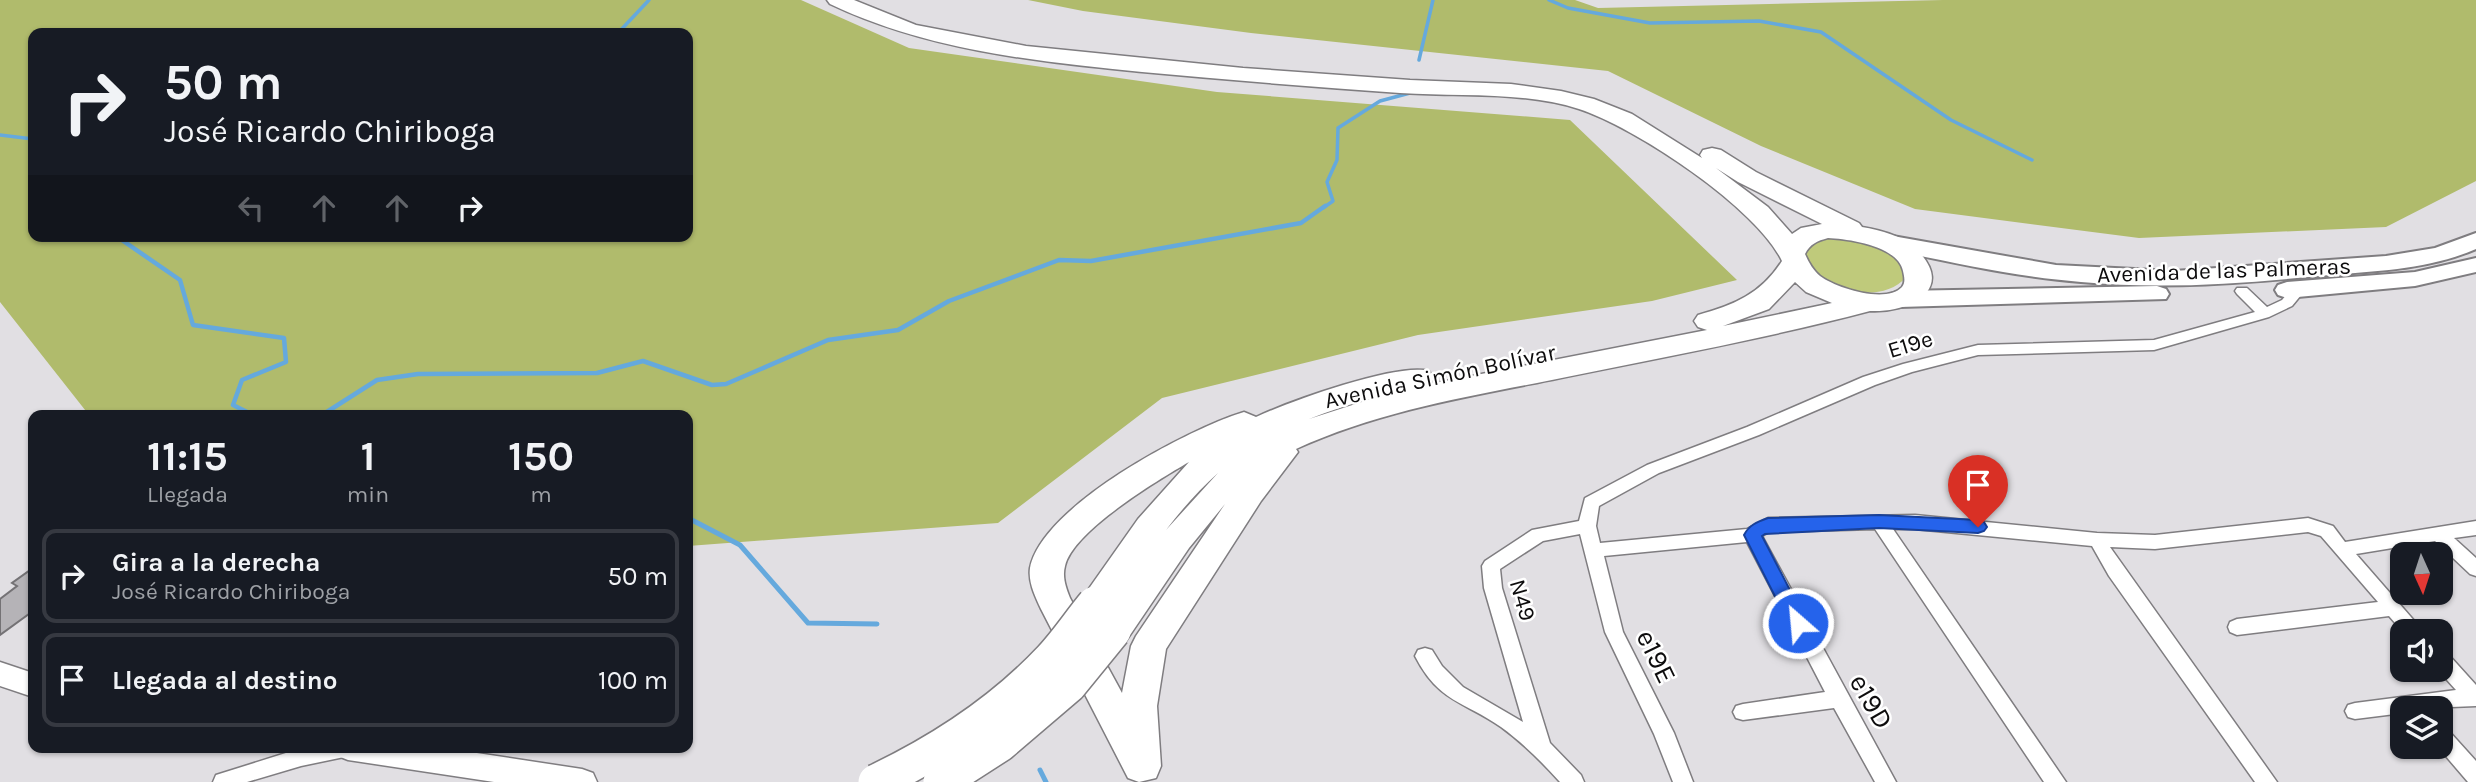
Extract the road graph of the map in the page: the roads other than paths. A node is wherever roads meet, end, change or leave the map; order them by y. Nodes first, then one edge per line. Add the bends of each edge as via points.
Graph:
1 (837, 0) edge
2 (880, 0) edge
3 (1857, 232) junction
4 (2476, 240) edge
5 (1887, 242) junction
6 (1793, 258) junction
7 (2476, 265) edge
8 (2298, 289) junction
9 (2242, 291) junction
10 (1914, 299) junction
11 (1870, 303) junction
12 (2264, 314) junction
13 (1666, 348) junction
14 (1291, 427) junction
15 (1879, 522) junction
16 (1587, 526) junction
17 (2476, 528) edge
18 (2439, 534) junction
19 (1752, 535) junction
20 (2097, 540) junction
21 (2341, 549) junction
22 (1594, 550) junction
23 (2476, 569) edge
24 (2392, 608) junction
25 (1104, 617) junction
26 (2403, 619) edge
27 (2237, 627) dead end
28 (1425, 656) dead end
29 (2453, 673) edge
30 (0, 674) edge
31 (28, 683) edge
32 (2475, 697) edge
33 (1838, 699) junction
34 (2453, 701) edge
35 (2390, 709) edge
36 (2355, 711) dead end
37 (1743, 712) dead end
38 (1541, 748) junction
39 (2453, 750) edge
40 (318, 753) edge
41 (388, 753) edge
42 (1141, 774) edge
43 (2476, 776) edge
44 (223, 782) edge
45 (582, 782) edge
46 (876, 782) edge
47 (941, 782) edge
48 (1574, 782) edge
49 (1683, 782) edge
50 (1886, 782) edge
51 (2056, 782) edge
52 (2267, 782) edge

1 - 6 highway via 945,38 1038,54 1294,79 1532,94 1586,104 1642,129 1679,153 1762,215
2 - 3 highway via 934,20 1044,40 1213,60 1538,80 1579,87 1639,109 1747,177
3 - 5 highway
3 - 6 highway, Avenida Simón Bolívar via 1812,233 1798,242
4 - 5 main road, Avenida de las Palmeras via 2422,257 2376,264 2126,277 2034,270
5 - 10 highway via 1912,261 1918,273
6 - 11 highway via 1801,274 1814,285 1830,294
6 - 14 highway, Avenida Simón Bolívar via 1783,283 1747,310 1347,393
7 - 8 main road, Avenida de las Palmeras via 2415,279
8 - 9 main road, Avenida de las Palmeras
8 - 12 street, E19e via 2287,303
9 - 10 main road, Avenida de las Palmeras
9 - 12 street
10 - 11 highway, Avenida Simón Bolívar
10 - 13 highway via 1907,310 1693,348
11 - 13 highway, Avenida Simón Bolívar
12 - 16 street, E19e via 2154,345 1997,348 1953,355 1869,381 1653,469 1591,503
13 - 14 highway, Avenida Simón Bolívar
14 - 25 highway, Avenida Simón Bolívar via 1226,483
14 - 42 highway via 1149,646 1138,706
14 - 42 highway via 1255,419 1230,427 1169,459 1090,512 1057,542 1046,582
15 - 19 street via 1768,525
15 - 20 street
15 - 51 street
16 - 22 street, e19E
16 - 38 street, N49 via 1538,535 1491,566 1493,588
17 - 18 street
18 - 21 street
18 - 23 street
19 - 22 street
19 - 33 street, e19D
20 - 21 street via 2155,542 2308,525 2327,531
20 - 52 street
21 - 24 street
22 - 49 street, e19E via 1614,632
24 - 26 street
24 - 27 street
25 - 46 highway, Avenida Simón Bolívar, bridge via 985,717
25 - 47 highway, Avenida Simón Bolívar, bridge via 1069,685 1000,744
28 - 38 street via 1456,693 1506,720
29 - 32 street
30 - 31 street
32 - 34 street
33 - 37 street
33 - 50 street, e19D
35 - 36 street
38 - 48 street
39 - 43 street
40 - 44 street
41 - 45 street

